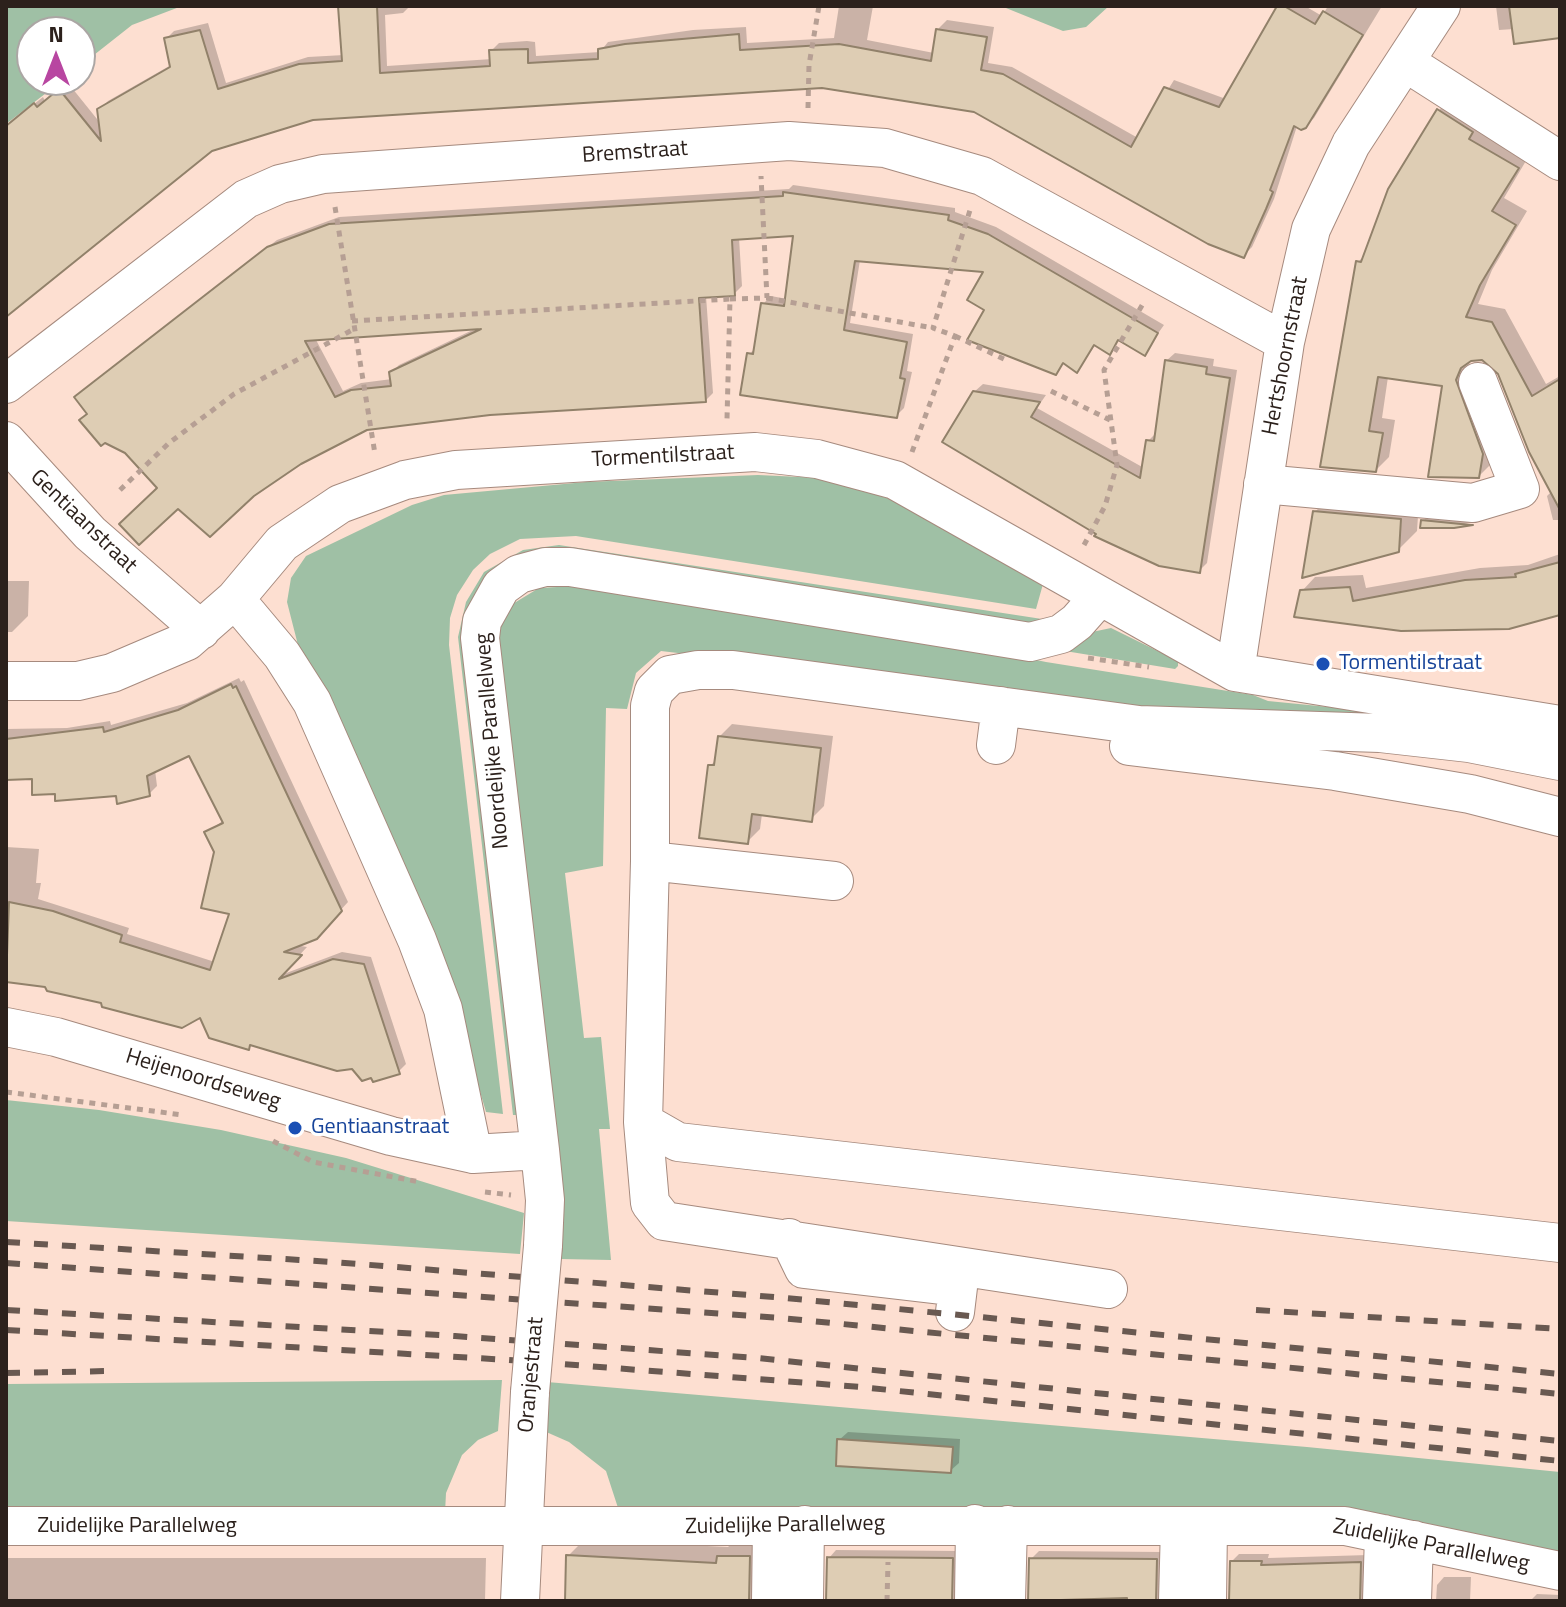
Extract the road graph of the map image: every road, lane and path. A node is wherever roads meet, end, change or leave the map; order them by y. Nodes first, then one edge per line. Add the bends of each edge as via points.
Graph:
1 (819, 6) edge
2 (1441, 6) edge
3 (1405, 62) junction
4 (807, 142) junction
5 (760, 143) junction
6 (1560, 161) edge
7 (330, 174) junction
8 (982, 176) junction
9 (1161, 274) junction
10 (767, 298) junction
11 (730, 299) junction
12 (352, 321) junction
13 (933, 328) junction
14 (354, 329) junction
15 (955, 336) junction
16 (1285, 342) junction
17 (1006, 360) dead end
18 (1478, 382) dead end
19 (6, 384) edge
20 (1051, 391) dead end
21 (1111, 421) junction
22 (6, 441) edge
23 (726, 453) junction
24 (900, 483) junction
25 (1263, 484) junction
26 (381, 489) junction
27 (120, 490) dead end
28 (1066, 577) junction
29 (1100, 596) junction
30 (235, 599) junction
31 (201, 630) junction
32 (1085, 657) dead end
33 (1160, 669) dead end
34 (1235, 672) junction
35 (6, 681) edge
36 (1001, 706) junction
37 (1096, 719) junction
38 (1558, 722) edge
39 (1474, 727) junction
40 (996, 745) dead end
41 (1560, 761) edge
42 (1560, 817) edge
43 (650, 861) junction
44 (834, 881) dead end
45 (6, 1027) edge
46 (6, 1092) edge
47 (196, 1117) dead end
48 (643, 1122) junction
49 (268, 1139) dead end
50 (540, 1150) junction
51 (473, 1154) junction
52 (376, 1176) dead end
53 (789, 1238) junction
54 (1560, 1243) edge
55 (1108, 1289) dead end
56 (955, 1312) dead end
57 (991, 1524) junction
58 (789, 1525) junction
59 (6, 1526) edge
60 (1194, 1526) junction
61 (523, 1529) junction
62 (1399, 1537) junction
63 (1560, 1571) edge
64 (520, 1601) edge
65 (771, 1601) edge
66 (804, 1601) edge
67 (974, 1601) edge
68 (1006, 1601) edge
69 (1178, 1601) edge
70 (1207, 1601) edge
71 (1382, 1601) edge
72 (1412, 1601) edge

1 - 4 path via 809,65
2 - 3 street, Hertshoornstraat
3 - 6 street
3 - 16 street, Hertshoornstraat via 1351,144 1311,229
4 - 5 street, Bremstraat
4 - 8 street, Bremstraat via 885,148
5 - 7 street, Bremstraat
5 - 10 path
7 - 12 path
7 - 19 street, Bremstraat via 280,184 246,199
8 - 9 street, Bremstraat
8 - 13 path
9 - 16 street, Bremstraat
9 - 21 path via 1104,370
10 - 11 path
10 - 13 path
11 - 12 path
11 - 23 path
12 - 14 path
13 - 15 path
14 - 26 path
14 - 27 path via 234,394 169,443
15 - 17 path
15 - 24 path
16 - 25 street, Hertshoornstraat
18 - 25 street via 1520,489 1473,503
20 - 21 path
21 - 28 path via 1117,465 1105,506
22 - 31 street, Gentiaanstraat via 90,533
23 - 24 street, Tormentilstraat via 817,459
23 - 26 street, Tormentilstraat via 456,470
24 - 28 street, Tormentilstraat
25 - 34 street, Hertshoornstraat
26 - 30 street, Tormentilstraat via 340,504 282,543
28 - 29 street, Tormentilstraat
29 - 34 street
29 - 50 street, Noordelijke Parallelweg via 1061,634 1030,642 570,567 532,571 501,587 482,621 480,638
30 - 31 street, Tormentilstraat
30 - 51 street via 282,655 312,702 417,940 443,1009
31 - 35 street, Tormentilstraat via 112,673 78,681
32 - 33 path
34 - 39 street
36 - 37 street
36 - 40 street
36 - 43 street via 733,670 670,675 654,691 650,706
37 - 39 street via 1380,733
37 - 42 street via 1131,747 1335,771 1470,794
38 - 39 street
39 - 41 street
43 - 44 street
43 - 48 street
45 - 51 street, Heijenoordseweg via 391,1136
46 - 47 path
48 - 53 street via 650,1203 664,1221
48 - 54 street via 678,1142
49 - 52 path via 313,1162
50 - 51 street, Heijenoordseweg
50 - 61 street, Oranjestraat, bridge via 543,1246
53 - 55 street
53 - 56 street via 804,1269 958,1287
57 - 58 street, Zuidelijke Parallelweg
57 - 60 street, Zuidelijke Parallelweg
57 - 67 street
57 - 68 street
58 - 61 street, Zuidelijke Parallelweg
58 - 65 street
58 - 66 street
59 - 61 street, Zuidelijke Parallelweg
60 - 62 street, Zuidelijke Parallelweg via 1345,1526
60 - 69 street
60 - 70 street
61 - 64 street, Oranjestraat
62 - 63 street, Zuidelijke Parallelweg
62 - 71 street
62 - 72 street

